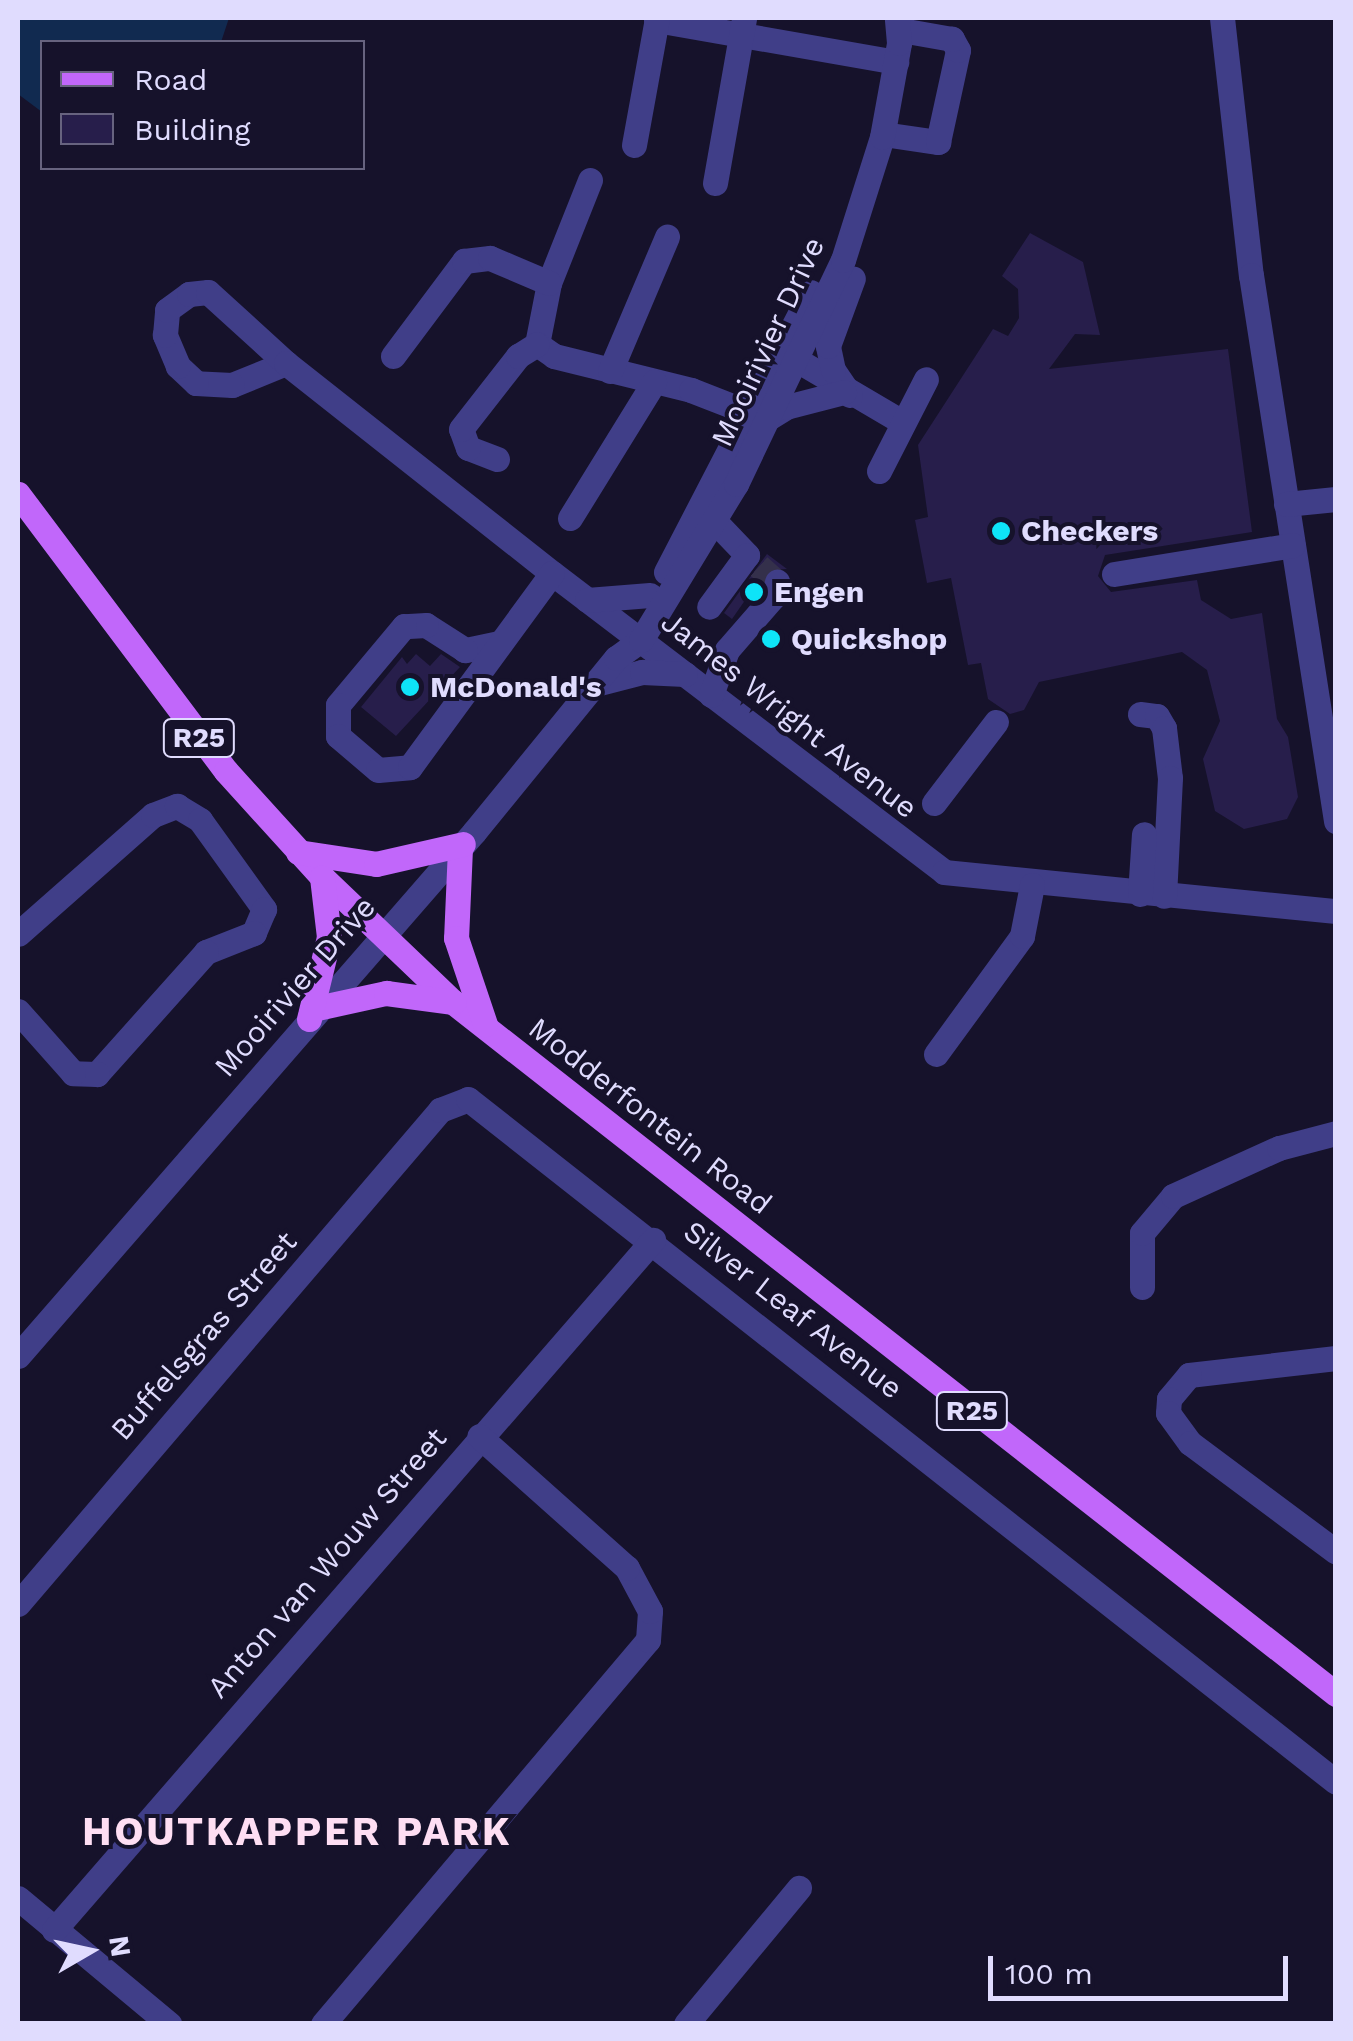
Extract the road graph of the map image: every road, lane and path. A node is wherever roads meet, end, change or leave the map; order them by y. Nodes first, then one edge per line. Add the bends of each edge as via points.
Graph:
1 (1222, 18) edge
2 (657, 19) edge
3 (898, 22) edge
4 (743, 26) edge
5 (889, 60) junction
6 (882, 136) junction
7 (634, 145) dead end
8 (590, 180) dead end
9 (715, 183) dead end
10 (667, 237) dead end
11 (549, 283) junction
12 (537, 344) junction
13 (393, 356) dead end
14 (789, 356) junction
15 (286, 363) junction
16 (610, 371) junction
17 (926, 379) dead end
18 (654, 382) junction
19 (847, 393) junction
20 (758, 416) junction
21 (902, 422) junction
22 (497, 458) dead end
23 (880, 471) dead end
24 (18, 494) edge
25 (1336, 499) edge
26 (1286, 504) junction
27 (709, 515) junction
28 (570, 518) dead end
29 (1292, 545) junction
30 (761, 568) junction
31 (552, 573) junction
32 (1114, 574) dead end
33 (666, 586) junction
34 (587, 600) junction
35 (709, 607) junction
36 (741, 632) junction
37 (634, 635) junction
38 (499, 643) junction
39 (679, 670) junction
40 (596, 684) junction
41 (711, 695) junction
42 (1140, 714) dead end
43 (996, 722) dead end
44 (934, 804) dead end
45 (1336, 820) edge
46 (462, 846) junction
47 (298, 852) junction
48 (322, 877) junction
49 (1032, 885) junction
50 (1152, 895) junction
51 (1336, 911) edge
52 (18, 934) edge
53 (383, 937) junction
54 (454, 1002) junction
55 (18, 1010) edge
56 (313, 1014) junction
57 (487, 1029) junction
58 (936, 1054) dead end
59 (440, 1110) joint
60 (1336, 1133) edge
61 (653, 1240) junction
62 (1142, 1287) dead end
63 (18, 1356) edge
64 (1336, 1358) edge
65 (480, 1436) junction
66 (1336, 1552) edge
67 (18, 1604) edge
68 (1336, 1694) edge
69 (1336, 1782) edge
70 (799, 1888) dead end
71 (18, 1898) edge
72 (54, 1930) junction
73 (169, 2024) edge
74 (323, 2024) edge
75 (686, 2024) edge

1 - 26 street via 1248,256
2 - 4 street
2 - 7 street
3 - 5 street, Mooirivier Drive
3 - 6 street via 952,39 958,50 942,136 932,143
4 - 5 street
4 - 9 street
5 - 6 street, Mooirivier Drive
5 - 14 street, Mooirivier Drive via 837,236
6 - 14 street, Mooirivier Drive via 852,240
6 - 19 street via 884,163 865,241 828,346
8 - 11 street
10 - 16 street
11 - 12 street
11 - 13 street via 490,258 464,261
12 - 16 street via 554,356
12 - 22 street via 518,356 460,429 468,448
14 - 19 street
14 - 20 street, Mooirivier Drive
15 - 15 street, James Wright Avenue via 232,386 196,383 178,366 164,335 167,310 189,294 208,292
15 - 31 street, James Wright Avenue
16 - 18 street
17 - 21 street
18 - 20 street
18 - 28 street
19 - 20 street
19 - 21 street
20 - 27 street, Mooirivier Drive
21 - 23 street
24 - 47 main road, Modderfontein Road / R25 via 197,736
25 - 26 street
26 - 29 street
27 - 30 street
27 - 33 street, Mooirivier Drive
29 - 32 street
29 - 45 street
30 - 35 street
30 - 36 street via 773,597
31 - 34 street, James Wright Avenue
31 - 38 street
33 - 34 street via 621,602
33 - 35 street
33 - 37 street, Mooirivier Drive
33 - 39 street via 665,625
34 - 37 street, James Wright Avenue
35 - 36 street
36 - 41 street via 726,650
37 - 39 street, James Wright Avenue
37 - 40 street, Mooirivier Drive
38 - 38 street via 410,767 378,770 338,736 338,705 404,626 426,625 465,650
39 - 40 street
39 - 41 street, James Wright Avenue
40 - 46 street, Mooirivier Drive
41 - 49 street, James Wright Avenue via 944,872
42 - 50 street via 1157,716 1164,728
43 - 44 street
46 - 47 main road via 376,864
46 - 53 street, Mooirivier Drive
46 - 57 main road via 456,938
47 - 48 main road, Modderfontein Road / R25
48 - 53 main road, Modderfontein Road / R25
48 - 56 main road via 329,937
49 - 50 street, James Wright Avenue
49 - 58 street via 1022,936
50 - 51 street, James Wright Avenue
52 - 55 street via 169,807 200,820 262,900 263,918 254,933 206,952 112,1064 81,1076
53 - 54 main road, Modderfontein Road / R25
53 - 56 street, Mooirivier Drive
54 - 56 main road via 386,993
54 - 57 main road, Modderfontein Road / R25
56 - 63 street, Mooirivier Drive
57 - 68 main road, Modderfontein Road / R25
59 - 61 street, Silver Leaf Avenue via 460,1100 481,1103
59 - 67 street, Buffelsgras Street
60 - 62 street via 1279,1148 1173,1196 1142,1233
61 - 65 street, Anton van Wouw Street
61 - 69 street, Silver Leaf Avenue
64 - 66 street via 1189,1375 1169,1399 1168,1414 1190,1443
65 - 72 street, Anton van Wouw Street
65 - 74 street via 627,1568 650,1611 648,1640
70 - 75 street
71 - 72 street
72 - 73 street

